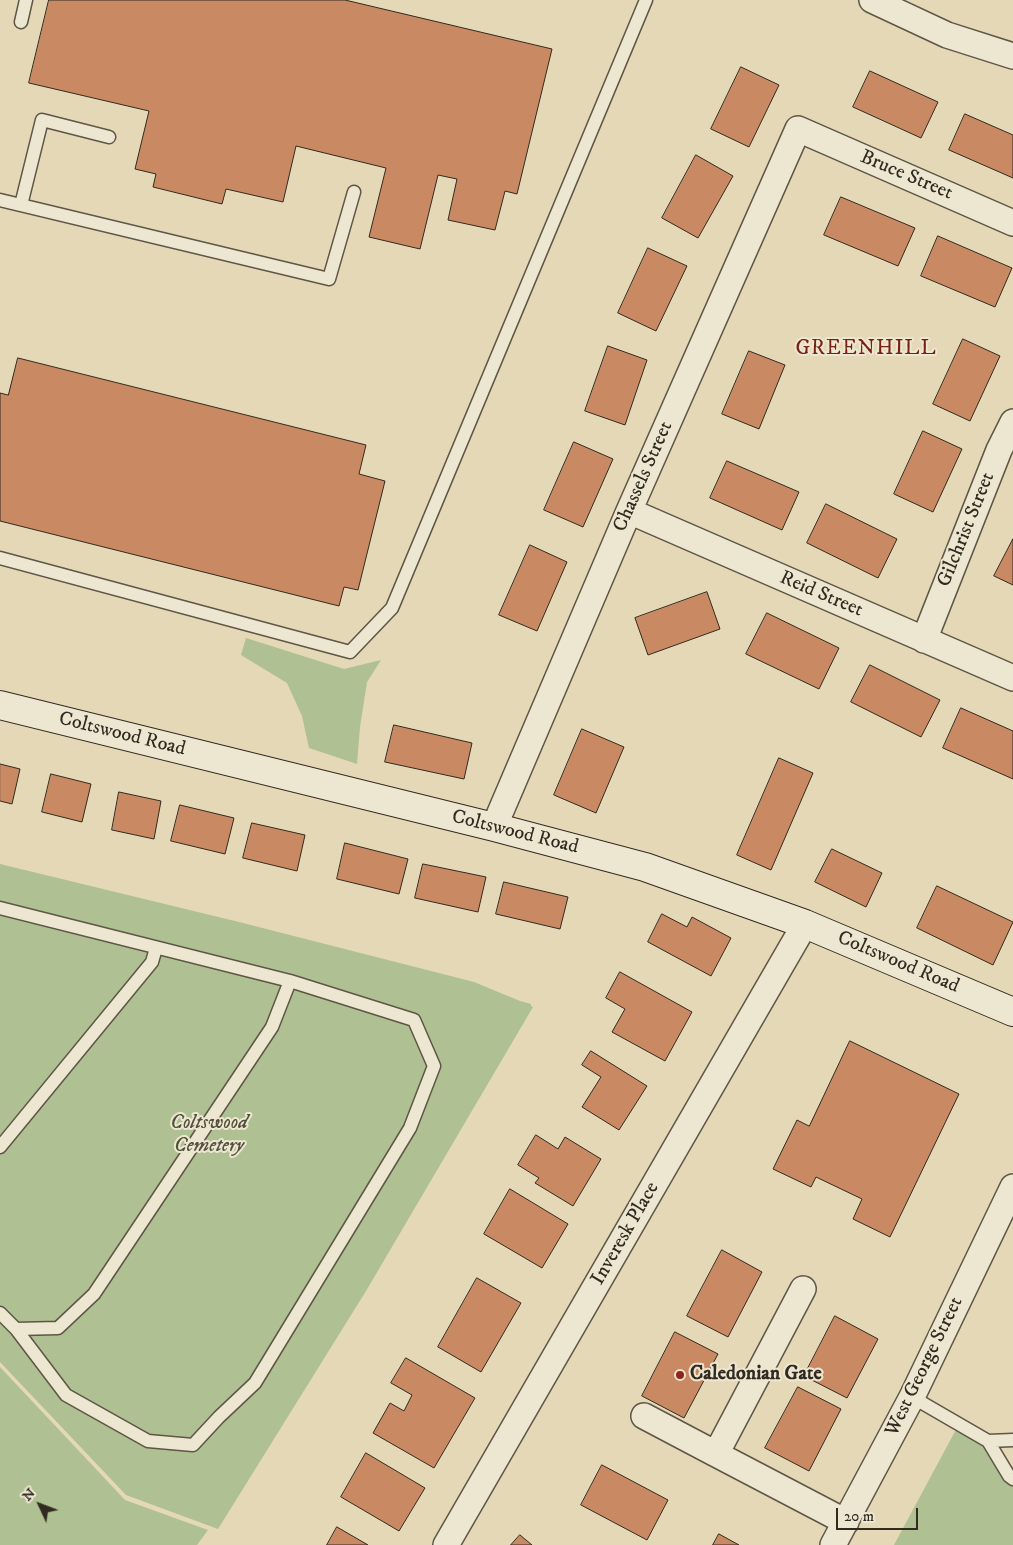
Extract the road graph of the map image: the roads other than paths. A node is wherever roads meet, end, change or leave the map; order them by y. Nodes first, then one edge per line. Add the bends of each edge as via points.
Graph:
1 (26, 0) edge
2 (646, 0) edge
3 (872, 0) edge
4 (21, 22) dead end
5 (1013, 56) edge
6 (798, 129) joint
7 (108, 137) dead end
8 (354, 192) dead end
9 (0, 200) edge
10 (21, 205) junction
11 (1013, 223) edge
12 (1013, 422) edge
13 (629, 511) junction
14 (0, 558) edge
15 (924, 640) junction
16 (1013, 678) edge
17 (0, 705) edge
18 (494, 827) junction
19 (0, 908) edge
20 (806, 924) junction
21 (156, 948) junction
22 (290, 981) junction
23 (1013, 1012) edge
24 (0, 1146) edge
25 (1013, 1187) edge
26 (804, 1289) dead end
27 (0, 1313) edge
28 (16, 1330) junction
29 (912, 1397) junction
30 (644, 1416) dead end
31 (1013, 1440) edge
32 (988, 1441) junction
33 (716, 1454) junction
34 (1013, 1479) edge
35 (846, 1522) junction
36 (446, 1545) edge
37 (833, 1545) edge

1 - 4 lane
2 - 14 lane via 392,608 350,652
3 - 5 street via 947,35
6 - 11 street, Bruce Street
6 - 13 street, Chassels Street
7 - 10 lane via 42,120
8 - 10 lane via 329,279
9 - 10 lane
12 - 15 street, Gilchrist Street
13 - 15 street, Reid Street
13 - 18 street, Chassels Street
15 - 16 street, Reid Street
17 - 18 main road, Coltswood Road
18 - 20 main road, Coltswood Road via 645,868
19 - 21 lane
20 - 23 main road, Coltswood Road
20 - 36 street, Inveresk Place
21 - 22 lane
21 - 24 lane via 152,962
22 - 28 lane via 272,1027 94,1294 58,1328
22 - 28 lane via 414,1020 434,1066 410,1128 255,1383 193,1446 148,1442 66,1396
25 - 29 street, West George Street
26 - 33 street
27 - 28 lane
29 - 32 lane
29 - 35 street, West George Street
30 - 33 street
31 - 32 lane
32 - 34 lane
33 - 35 street
35 - 37 street, West George Street

